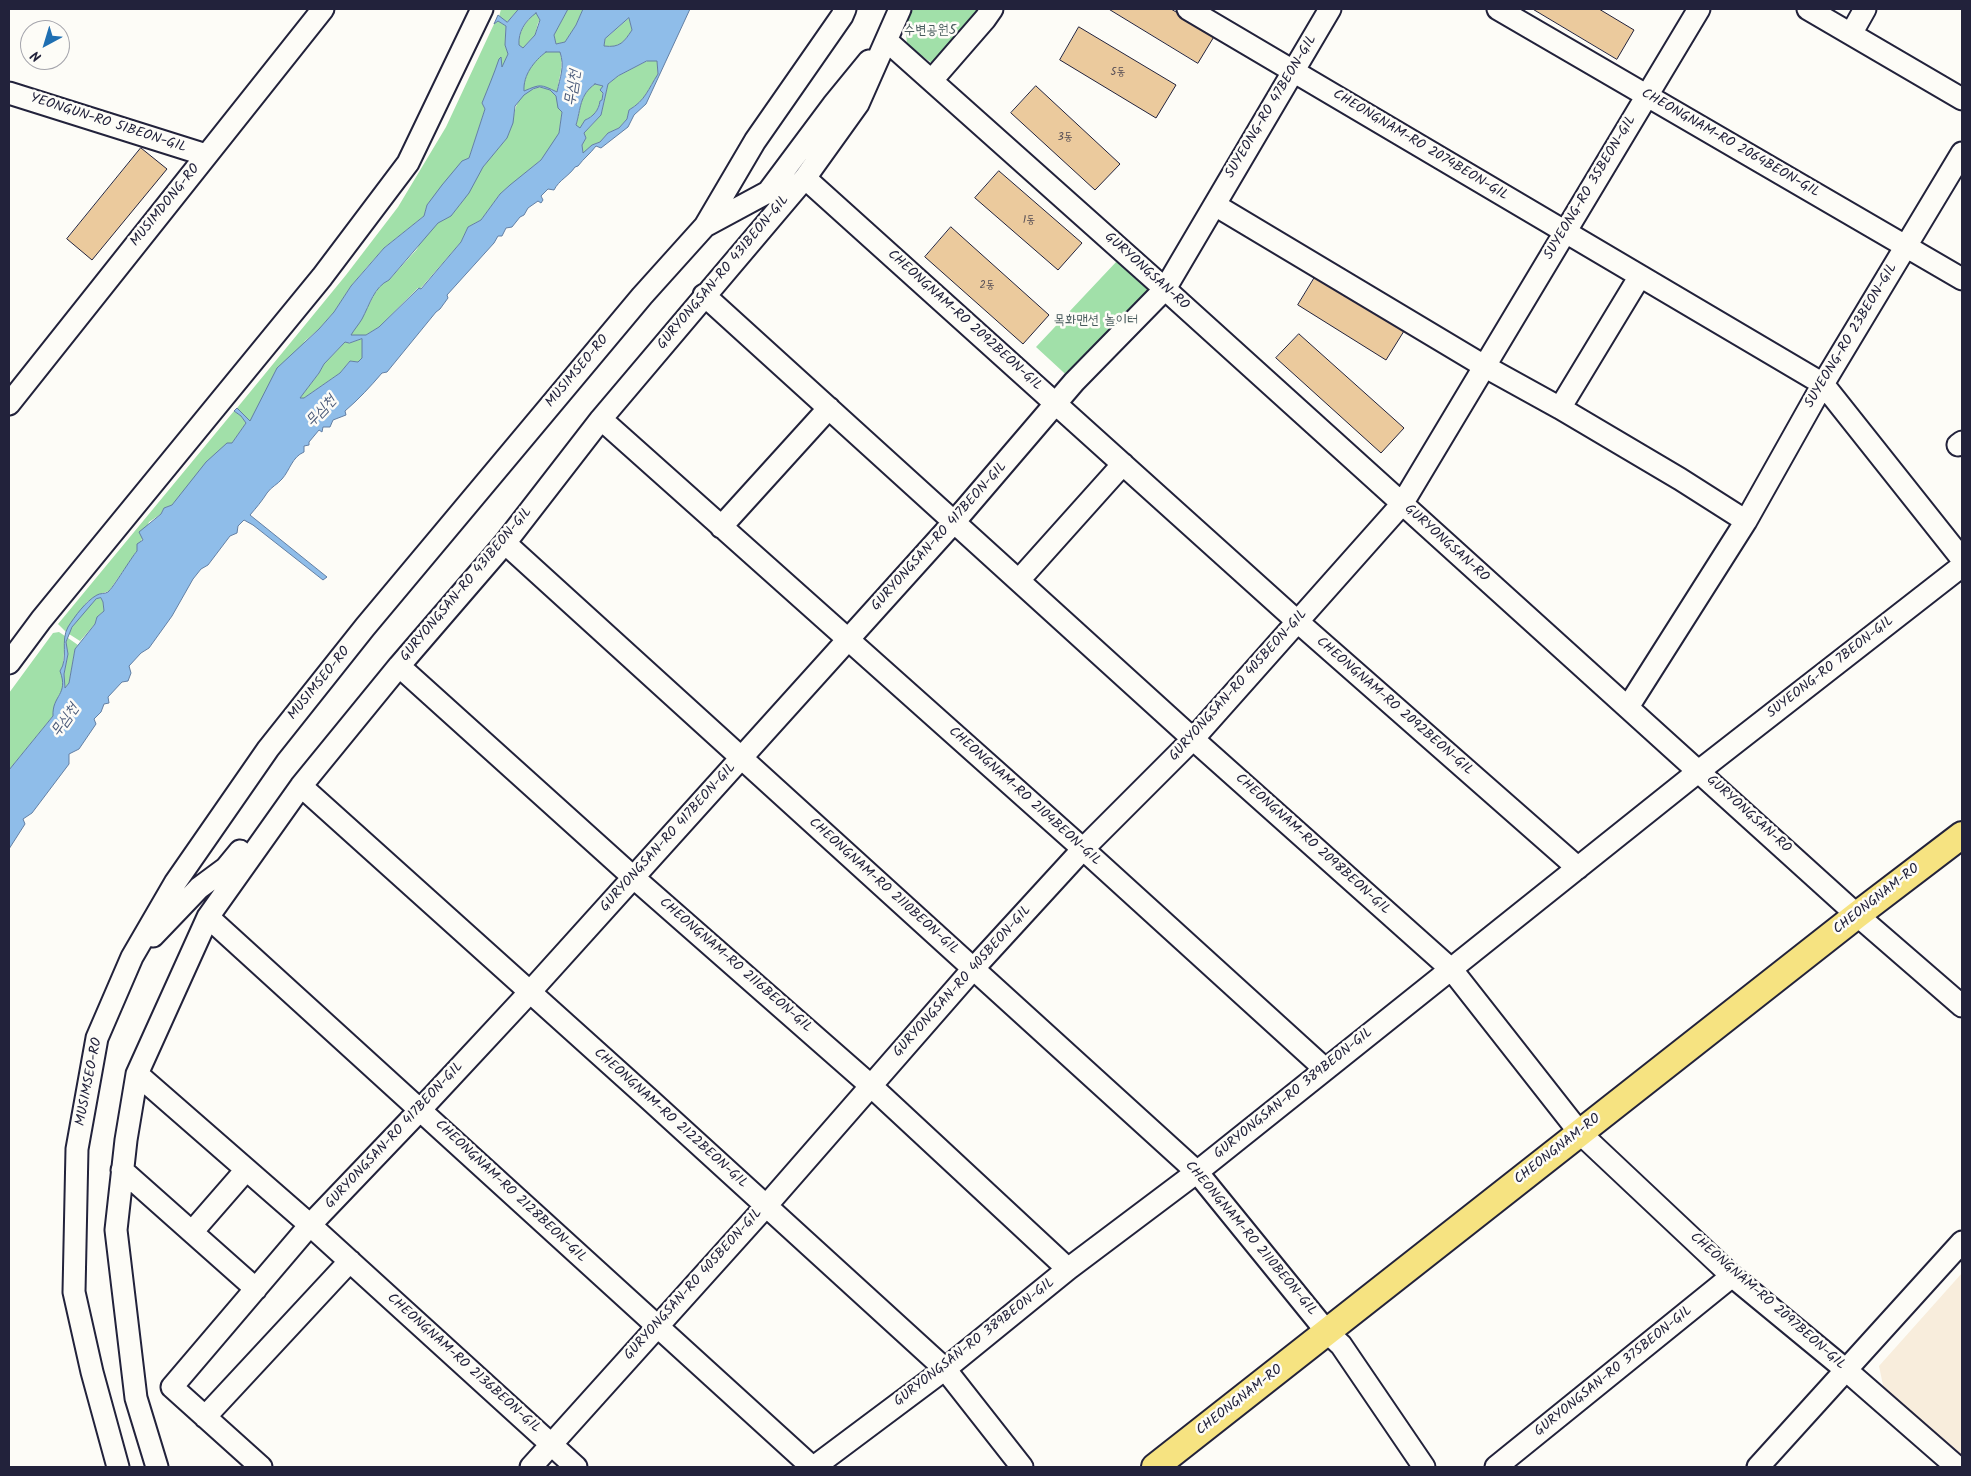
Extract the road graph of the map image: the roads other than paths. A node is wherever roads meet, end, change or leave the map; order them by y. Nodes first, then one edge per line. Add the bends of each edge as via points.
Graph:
1 (324, 9) edge
2 (482, 9) edge
3 (845, 9) edge
4 (899, 9) edge
5 (992, 9) edge
6 (1330, 9) edge
7 (1498, 9) edge
8 (1699, 9) edge
9 (1808, 9) edge
10 (1865, 9) edge
11 (1198, 11) edge
12 (1851, 34) junction
13 (887, 41) junction
14 (1293, 71) junction
15 (932, 80) junction
16 (9, 93) edge
17 (1647, 95) junction
18 (1962, 99) edge
19 (1962, 153) edge
20 (206, 155) junction
21 (805, 178) junction
22 (1214, 205) junction
23 (705, 226) junction
24 (1565, 232) junction
25 (1906, 246) junction
26 (1640, 276) junction
27 (1962, 279) edge
28 (1165, 289) junction
29 (704, 296) junction
30 (1484, 366) junction
31 (1823, 384) junction
32 (9, 404) edge
33 (1057, 404) junction
34 (829, 408) junction
35 (1560, 408) junction
36 (601, 419) junction
37 (1123, 464) junction
38 (1402, 504) junction
39 (1746, 521) junction
40 (955, 522) junction
41 (721, 527) junction
42 (505, 544) junction
43 (1962, 559) edge
44 (1962, 566) edge
45 (1019, 580) junction
46 (1298, 622) junction
47 (847, 640) junction
48 (9, 663) edge
49 (399, 666) junction
50 (1628, 707) junction
51 (1193, 739) junction
52 (741, 758) junction
53 (1699, 771) junction
54 (301, 786) junction
55 (283, 809) junction
56 (1962, 835) edge
57 (1083, 849) junction
58 (1578, 868) junction
59 (634, 877) junction
60 (1857, 915) junction
61 (208, 917) junction
62 (132, 957) junction
63 (973, 969) junction
64 (1452, 970) junction
65 (529, 993) junction
66 (1962, 1006) edge
67 (1325, 1069) junction
68 (137, 1074) junction
69 (870, 1085) junction
70 (420, 1110) junction
71 (1580, 1133) junction
72 (122, 1170) junction
73 (246, 1170) junction
74 (1197, 1172) junction
75 (766, 1206) junction
76 (310, 1225) junction
77 (192, 1232) junction
78 (1962, 1242) edge
79 (350, 1261) junction
80 (1068, 1269) junction
81 (1732, 1276) junction
82 (256, 1290) junction
83 (656, 1326) junction
84 (1328, 1332) junction
85 (944, 1369) junction
86 (1846, 1370) junction
87 (172, 1387) junction
88 (136, 1398) junction
89 (205, 1417) junction
90 (551, 1445) junction
91 (118, 1467) edge
92 (157, 1467) edge
93 (261, 1467) edge
94 (531, 1467) edge
95 (576, 1467) edge
96 (813, 1467) edge
97 (1022, 1467) edge
98 (1155, 1467) edge
99 (1424, 1467) edge
100 (1496, 1467) edge
101 (1758, 1467) edge
102 (1957, 1467) edge

1 - 20 street, MUSIMDONG-RO
2 - 48 street via 408,163 322,277
3 - 23 street, MUSIMSEO-RO via 755,140
4 - 13 street, GURYONGSAN-RO 431BEON-GIL
5 - 15 street
6 - 14 street, SUYEONG-RO 47BEON-GIL
7 - 17 street, CHEONGNAM-RO 2064BEON-GIL
8 - 17 street, SUYEONG-RO 35BEON-GIL
9 - 12 street
10 - 12 street
11 - 14 street, CHEONGNAM-RO 2074BEON-GIL
12 - 18 street
13 - 15 street, GURYONGSAN-RO
13 - 21 street, GURYONGSAN-RO 431BEON-GIL via 858,104
13 - 23 street via 833,105 768,192
14 - 22 street, SUYEONG-RO 47BEON-GIL
14 - 24 street, CHEONGNAM-RO 2074BEON-GIL
15 - 28 street, GURYONGSAN-RO
16 - 20 street, YEONGUN-RO 51BEON-GIL
17 - 24 street, SUYEONG-RO 35BEON-GIL
17 - 25 street, CHEONGNAM-RO 2064BEON-GIL
19 - 25 street, SUYEONG-RO 23BEON-GIL
20 - 32 street, MUSIMDONG-RO
21 - 29 street, GURYONGSAN-RO 431BEON-GIL
21 - 33 street, CHEONGNAM-RO 2092BEON-GIL
22 - 28 street, SUYEONG-RO 47BEON-GIL
22 - 30 street
23 - 62 street, MUSIMSEO-RO via 642,296 377,612 268,749 175,883
24 - 26 street, CHEONGNAM-RO 2074BEON-GIL
24 - 30 street, SUYEONG-RO 35BEON-GIL
25 - 27 street, CHEONGNAM-RO 2064BEON-GIL
25 - 31 street, SUYEONG-RO 23BEON-GIL
26 - 31 street, CHEONGNAM-RO 2074BEON-GIL
26 - 35 street
28 - 33 street, GURYONGSAN-RO 417BEON-GIL via 1074,382
28 - 38 street, GURYONGSAN-RO
29 - 34 street, CHEONGNAM-RO 2098BEON-GIL
29 - 36 street, GURYONGSAN-RO 431BEON-GIL
30 - 35 street
30 - 38 street, SUYEONG-RO 35BEON-GIL
31 - 39 street, SUYEONG-RO 23BEON-GIL
31 - 43 street, CHEONGNAM-RO 2074BEON-GIL
33 - 37 street, CHEONGNAM-RO 2092BEON-GIL
33 - 40 street, GURYONGSAN-RO 417BEON-GIL
34 - 40 street, CHEONGNAM-RO 2098BEON-GIL
34 - 41 street
35 - 39 street
36 - 41 street, CHEONGNAM-RO 2104BEON-GIL
36 - 42 street, GURYONGSAN-RO 431BEON-GIL
37 - 45 street
37 - 46 street, CHEONGNAM-RO 2092BEON-GIL
38 - 46 street, GURYONGSAN-RO 405BEON-GIL
38 - 50 street, GURYONGSAN-RO
39 - 50 street, SUYEONG-RO 23BEON-GIL
40 - 45 street, CHEONGNAM-RO 2098BEON-GIL
40 - 47 street, GURYONGSAN-RO 417BEON-GIL
41 - 47 street, CHEONGNAM-RO 2104BEON-GIL
42 - 49 street, GURYONGSAN-RO 431BEON-GIL
42 - 52 street, CHEONGNAM-RO 2110BEON-GIL
44 - 53 street, SUYEONG-RO 7BEON-GIL
45 - 51 street, CHEONGNAM-RO 2098BEON-GIL
46 - 51 street, GURYONGSAN-RO 405BEON-GIL
46 - 58 street, CHEONGNAM-RO 2092BEON-GIL
47 - 52 street, GURYONGSAN-RO 417BEON-GIL
47 - 57 street, CHEONGNAM-RO 2104BEON-GIL
49 - 54 street, GURYONGSAN-RO 431BEON-GIL
49 - 59 street, CHEONGNAM-RO 2116BEON-GIL
50 - 53 street, GURYONGSAN-RO
51 - 57 street, GURYONGSAN-RO 405BEON-GIL
51 - 64 street, CHEONGNAM-RO 2098BEON-GIL
52 - 59 street, GURYONGSAN-RO 417BEON-GIL
52 - 63 street, CHEONGNAM-RO 2110BEON-GIL
53 - 58 street, GURYONGSAN-RO 389BEON-GIL
53 - 60 street, GURYONGSAN-RO
54 - 55 street, GURYONGSAN-RO 431BEON-GIL
54 - 65 street, CHEONGNAM-RO 2122BEON-GIL
55 - 61 street, GURYONGSAN-RO 431BEON-GIL
55 - 62 street via 270,816 226,868 200,888
56 - 60 main road, CHEONGNAM-RO
57 - 63 street, GURYONGSAN-RO 405BEON-GIL
57 - 67 street, CHEONGNAM-RO 2104BEON-GIL
58 - 64 street, GURYONGSAN-RO 389BEON-GIL
59 - 65 street, GURYONGSAN-RO 417BEON-GIL
59 - 69 street, CHEONGNAM-RO 2116BEON-GIL
60 - 66 street, GURYONGSAN-RO
60 - 71 main road, CHEONGNAM-RO
61 - 68 street, GURYONGSAN-RO 431BEON-GIL
61 - 70 street, CHEONGNAM-RO 2128BEON-GIL
62 - 91 street, MUSIMSEO-RO via 97,1038 78,1149 74,1292
63 - 69 street, GURYONGSAN-RO 405BEON-GIL
63 - 74 street, CHEONGNAM-RO 2110BEON-GIL
64 - 67 street, GURYONGSAN-RO 389BEON-GIL
64 - 71 street, CHEONGNAM-RO 2098BEON-GIL
65 - 70 street, GURYONGSAN-RO 417BEON-GIL
65 - 75 street, CHEONGNAM-RO 2122BEON-GIL
67 - 74 street, GURYONGSAN-RO 389BEON-GIL
68 - 72 street, GURYONGSAN-RO 431BEON-GIL
68 - 73 street, CHEONGNAM-RO 2136BEON-GIL
69 - 75 street, GURYONGSAN-RO 405BEON-GIL
69 - 80 street, CHEONGNAM-RO 2116BEON-GIL
70 - 76 street, GURYONGSAN-RO 417BEON-GIL
70 - 83 street, CHEONGNAM-RO 2128BEON-GIL
71 - 81 street, CHEONGNAM-RO 2097BEON-GIL
71 - 84 main road, CHEONGNAM-RO
72 - 77 street
72 - 88 street, GURYONGSAN-RO 431BEON-GIL via 116,1230
73 - 76 street, CHEONGNAM-RO 2136BEON-GIL
73 - 77 street
74 - 80 street, GURYONGSAN-RO 389BEON-GIL
74 - 84 street, CHEONGNAM-RO 2110BEON-GIL
75 - 83 street, GURYONGSAN-RO 405BEON-GIL
75 - 85 street, CHEONGNAM-RO 2122BEON-GIL
76 - 79 street, CHEONGNAM-RO 2136BEON-GIL
76 - 82 street, GURYONGSAN-RO 417BEON-GIL
77 - 82 street
78 - 86 street
79 - 89 street
79 - 90 street, CHEONGNAM-RO 2136BEON-GIL
80 - 85 street, GURYONGSAN-RO 389BEON-GIL
81 - 86 street, CHEONGNAM-RO 2097BEON-GIL
81 - 100 street, GURYONGSAN-RO 375BEON-GIL
82 - 87 street, GURYONGSAN-RO 417BEON-GIL
83 - 90 street, GURYONGSAN-RO 405BEON-GIL
83 - 96 street, CHEONGNAM-RO 2128BEON-GIL
84 - 98 main road, CHEONGNAM-RO
84 - 99 street, CHEONGNAM-RO 2110BEON-GIL via 1341,1345
85 - 96 street, GURYONGSAN-RO 389BEON-GIL
85 - 97 street, CHEONGNAM-RO 2122BEON-GIL
86 - 101 street
86 - 102 street, CHEONGNAM-RO 2097BEON-GIL
87 - 88 street
87 - 89 street
88 - 92 street, GURYONGSAN-RO 431BEON-GIL
89 - 93 street
90 - 94 street, GURYONGSAN-RO 405BEON-GIL
90 - 95 street, CHEONGNAM-RO 2136BEON-GIL

